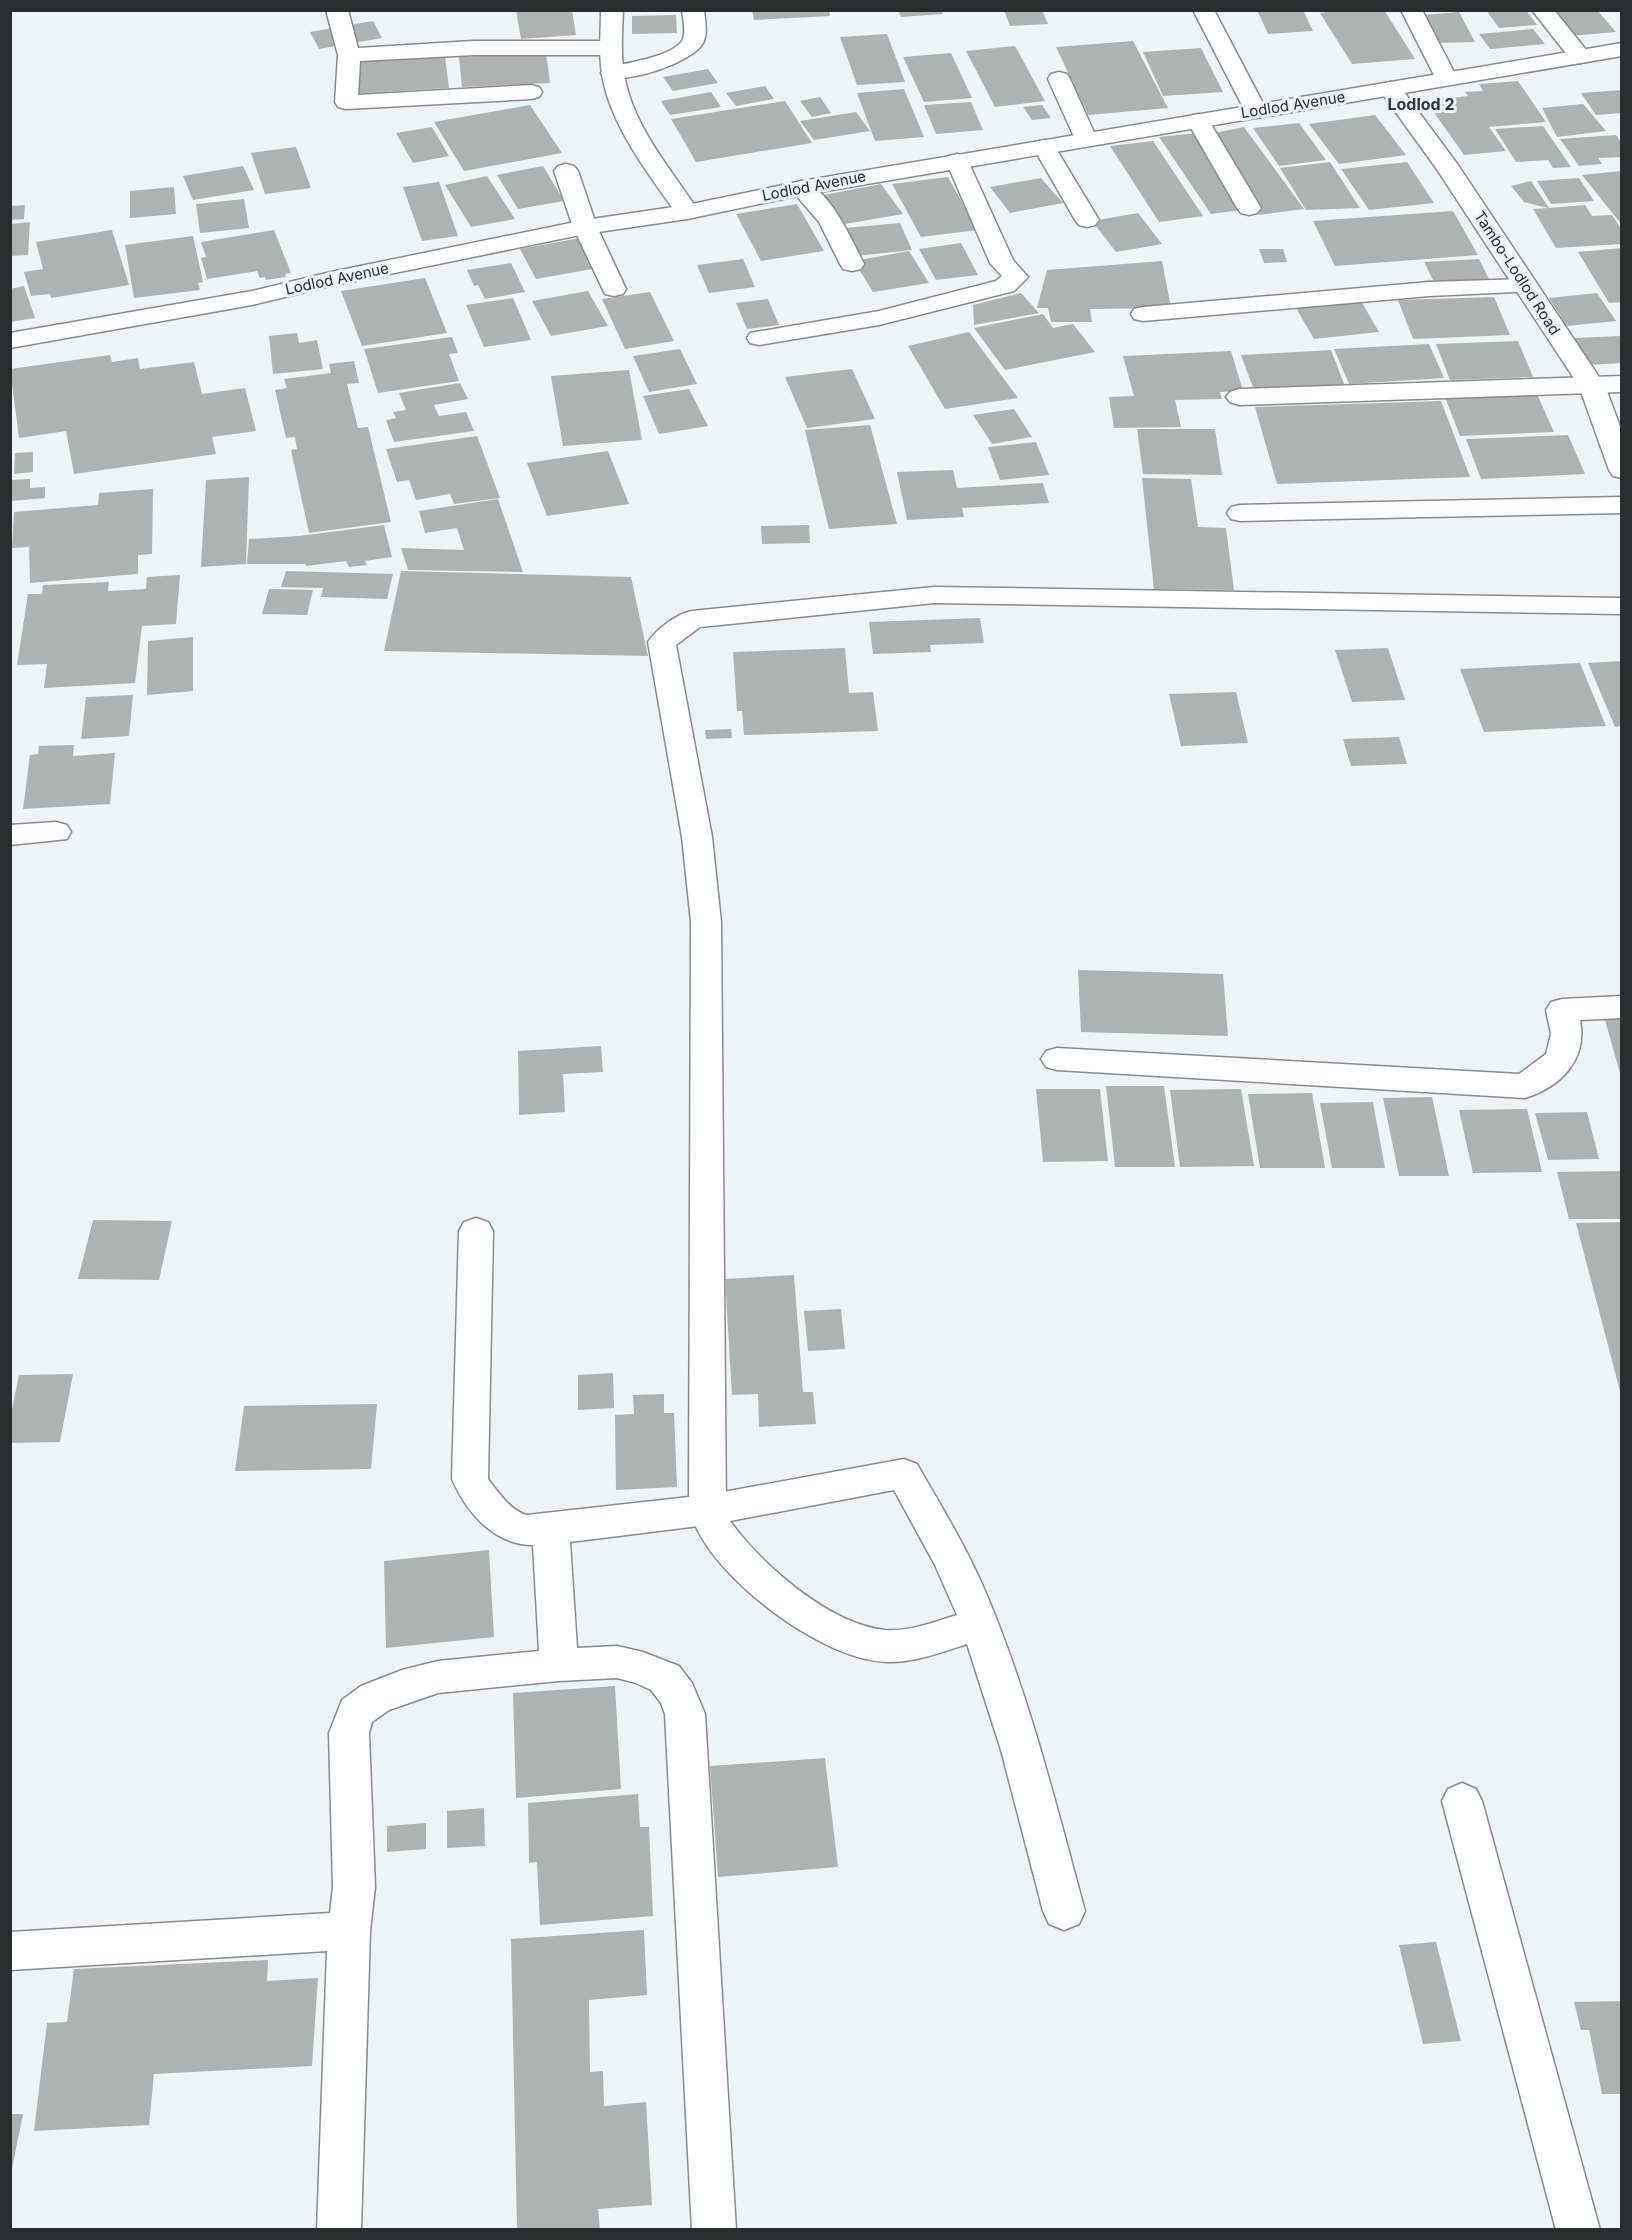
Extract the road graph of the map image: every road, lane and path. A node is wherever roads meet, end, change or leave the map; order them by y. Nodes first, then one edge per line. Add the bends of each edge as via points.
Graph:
1 (338, 10) edge
2 (612, 10) edge
3 (693, 10) edge
4 (1203, 10) edge
5 (1411, 10) edge
6 (1542, 10) edge
7 (611, 48) junction
8 (1622, 49) edge
9 (349, 55) junction
10 (1580, 56) junction
11 (612, 73) junction
12 (1446, 78) junction
13 (1059, 80) dead end
14 (1390, 89) junction
15 (531, 92) dead end
16 (1256, 111) junction
17 (1198, 121) junction
18 (1086, 140) junction
19 (1044, 147) junction
20 (957, 161) junction
21 (566, 171) dead end
22 (802, 188) junction
23 (1250, 208) dead end
24 (687, 212) junction
25 (1087, 220) dead end
26 (585, 227) junction
27 (852, 264) dead end
28 (1526, 286) junction
29 (614, 289) dead end
30 (1143, 314) dead end
31 (759, 338) dead end
32 (10, 341) edge
33 (1622, 384) edge
34 (1592, 386) junction
35 (1239, 397) dead end
36 (1622, 470) edge
37 (1622, 505) edge
38 (1240, 513) dead end
39 (1622, 606) edge
40 (56, 832) dead end
41 (10, 835) edge
42 (1622, 1007) edge
43 (1057, 1059) dead end
44 (476, 1231) dead end
45 (707, 1510) junction
46 (551, 1529) junction
47 (979, 1625) junction
48 (559, 1665) junction
49 (1462, 1801) dead end
50 (1064, 1911) dead end
51 (349, 1931) junction
52 (10, 1951) edge
53 (339, 2229) edge
54 (714, 2229) edge
55 (1578, 2229) edge

1 - 9 street
2 - 7 street
3 - 11 street via 695,36 691,45 629,71
4 - 16 street
5 - 12 street
6 - 10 street
7 - 9 street via 473,48
7 - 11 street
8 - 10 street, Lodlod Avenue
9 - 15 street via 346,102
10 - 12 street, Lodlod Avenue
11 - 24 street via 617,94 637,132
12 - 14 street, Lodlod Avenue
13 - 18 street
14 - 16 street, Lodlod Avenue
14 - 28 street, Tambo-Lodlod Road
16 - 17 street, Lodlod Avenue
17 - 18 street, Lodlod Avenue
17 - 23 street
18 - 19 street, Lodlod Avenue
19 - 20 street, Lodlod Avenue
19 - 25 street
20 - 22 street, Lodlod Avenue
20 - 31 street via 1002,263 1016,277 1005,286 879,318
21 - 26 street
22 - 24 street, Lodlod Avenue
22 - 27 street via 830,219
24 - 26 street, Lodlod Avenue
26 - 29 street
26 - 32 street, Lodlod Avenue via 252,298
28 - 30 street via 1429,289
28 - 34 street, Tambo-Lodlod Road
33 - 34 street
34 - 35 street
34 - 36 street, Tambo-Lodlod Road
37 - 38 street
39 - 45 street via 934,595 692,619 662,642 697,837 706,922
40 - 41 street
42 - 43 street via 1562,1010 1567,1034 1561,1060 1525,1086
44 - 46 street via 470,1479 507,1524 522,1530
45 - 46 street
45 - 47 street via 717,1532 750,1569 806,1615 856,1640 899,1645
45 - 47 street via 904,1474 954,1566
46 - 48 street
47 - 50 street via 1013,1718
48 - 51 street via 421,1681 375,1698 356,1712 349,1733 354,1887
48 - 54 street via 617,1662 643,1668 665,1678 678,1695 685,1714
49 - 55 street
51 - 52 street
51 - 53 street

